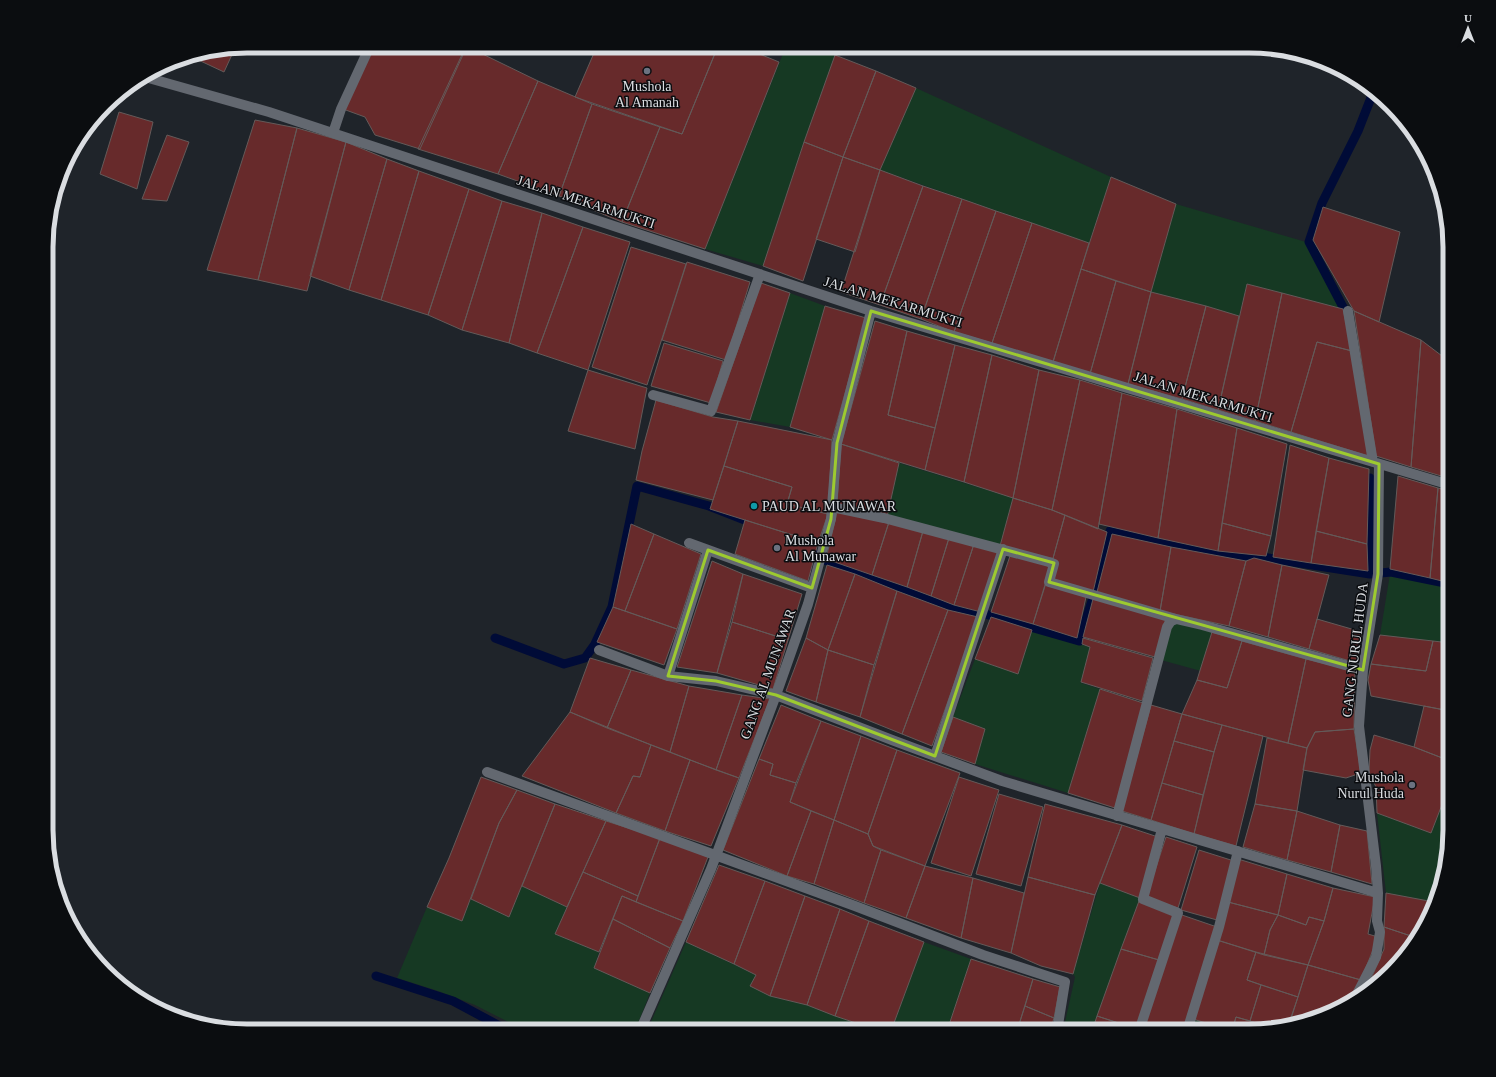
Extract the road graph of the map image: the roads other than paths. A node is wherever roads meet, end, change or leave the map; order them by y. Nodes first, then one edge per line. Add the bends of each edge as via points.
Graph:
1 (367, 53) edge
2 (151, 79) edge
3 (333, 133) junction
4 (760, 274) junction
5 (871, 311) junction
6 (1348, 311) dead end
7 (654, 395) dead end
8 (1376, 463) junction
9 (1443, 484) edge
10 (832, 507) junction
11 (689, 543) dead end
12 (1003, 549) junction
13 (708, 550) junction
14 (812, 588) junction
15 (1176, 619) junction
16 (599, 650) dead end
17 (1363, 670) junction
18 (668, 676) junction
19 (776, 695) junction
20 (935, 756) junction
21 (487, 772) dead end
22 (1117, 816) junction
23 (1162, 829) junction
24 (1238, 851) junction
25 (716, 856) junction
26 (1378, 893) junction
27 (1360, 989) edge
28 (643, 1024) edge
29 (1058, 1024) edge
30 (1141, 1024) edge
31 (1188, 1024) edge

1 - 3 street
2 - 3 street, JALAN MEKARMUKTI
3 - 4 street, JALAN MEKARMUKTI
4 - 5 street, JALAN MEKARMUKTI
4 - 7 street via 711,411
5 - 8 street, JALAN MEKARMUKTI
5 - 10 street, GANG AL MUNAWAR via 837,443
6 - 8 street, GANG NURUL HUDA
8 - 9 street, JALAN MEKARMUKTI
8 - 17 street, GANG NURUL HUDA via 1378,574
10 - 12 street
10 - 14 street, GANG AL MUNAWAR
11 - 13 street
12 - 15 street via 1054,564 1049,582
12 - 20 street
13 - 14 street
13 - 18 street
14 - 19 street, GANG AL MUNAWAR
15 - 17 street
15 - 22 street via 1167,627
16 - 18 street
17 - 26 street, GANG NURUL HUDA via 1359,726
18 - 19 street via 716,681
19 - 20 street
19 - 25 street, GANG AL MUNAWAR
20 - 22 street via 1002,781
21 - 25 street
22 - 23 street
23 - 24 street
23 - 30 street via 1143,899 1178,913
24 - 26 street
24 - 31 street via 1219,927
25 - 28 street, GANG AL MUNAWAR
25 - 29 street via 983,955 1065,982
26 - 27 street, GANG NURUL HUDA via 1377,921 1380,932 1376,957

